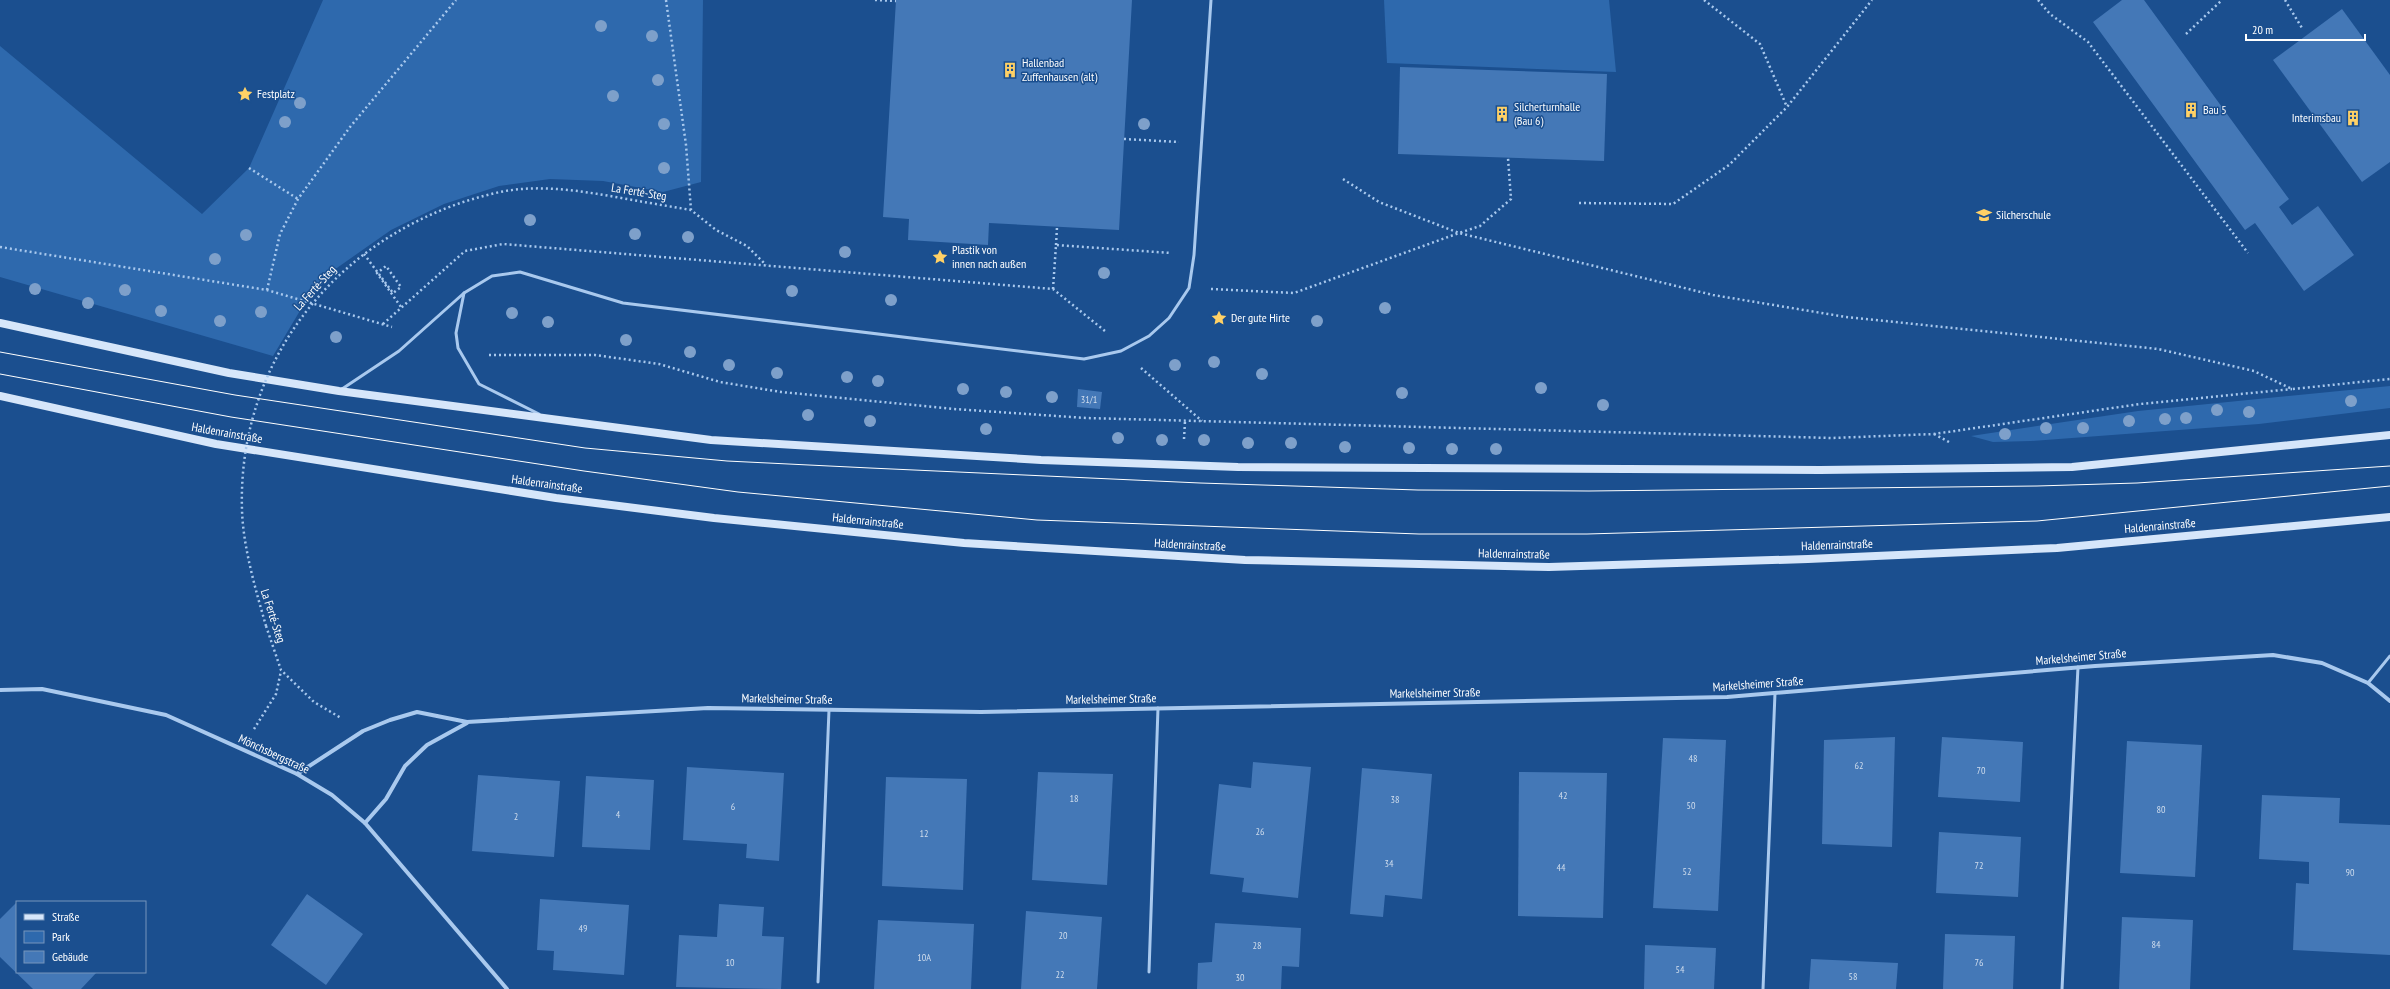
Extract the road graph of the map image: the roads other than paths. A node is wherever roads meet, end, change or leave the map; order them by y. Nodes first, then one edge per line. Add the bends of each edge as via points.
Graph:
1 (1211, 0) edge
2 (464, 294) junction
3 (0, 323) edge
4 (339, 391) junction
5 (0, 396) edge
6 (547, 418) junction
7 (2390, 435) edge
8 (2390, 517) edge
9 (2390, 656) edge
10 (2078, 667) junction
11 (2368, 683) junction
12 (0, 690) edge
13 (1775, 693) junction
14 (2390, 701) edge
15 (1158, 708) junction
16 (829, 710) junction
17 (467, 722) junction
18 (297, 774) junction
19 (366, 823) junction
20 (1149, 972) dead end
21 (818, 982) dead end
22 (507, 989) edge
23 (1763, 989) edge
24 (2062, 989) edge

1 - 2 lane via 1194,255 1189,288 1169,318 1149,336 1121,351 1084,359 623,303 520,272 492,276
2 - 4 lane via 419,336
2 - 6 lane via 456,333 458,348 479,384
3 - 4 main road via 229,373
4 - 6 main road
5 - 8 main road, Haldenrainstraße via 216,444 556,498 714,518 956,542 1245,560 1549,567 1808,559 2057,548
6 - 7 main road via 711,440 1041,460 1238,467 1804,470 2072,467
9 - 11 lane
10 - 11 street, Markelsheimer Straße via 2273,655 2322,663
10 - 13 street, Markelsheimer Straße
10 - 24 lane
11 - 14 street, Markelsheimer Straße
12 - 18 street, Mönchsbergstraße via 42,689 166,715
13 - 15 street, Markelsheimer Straße via 1727,697
13 - 23 lane
15 - 16 street, Markelsheimer Straße via 981,712
15 - 20 lane
16 - 17 street, Markelsheimer Straße via 708,708
16 - 21 lane
17 - 18 street, Markelsheimer Straße via 417,712 390,720 363,732
17 - 19 street, Markelsheimer Straße via 427,745 405,766 386,799
18 - 19 street, Mönchsbergstraße via 332,795
19 - 22 street, Mönchsbergstraße

